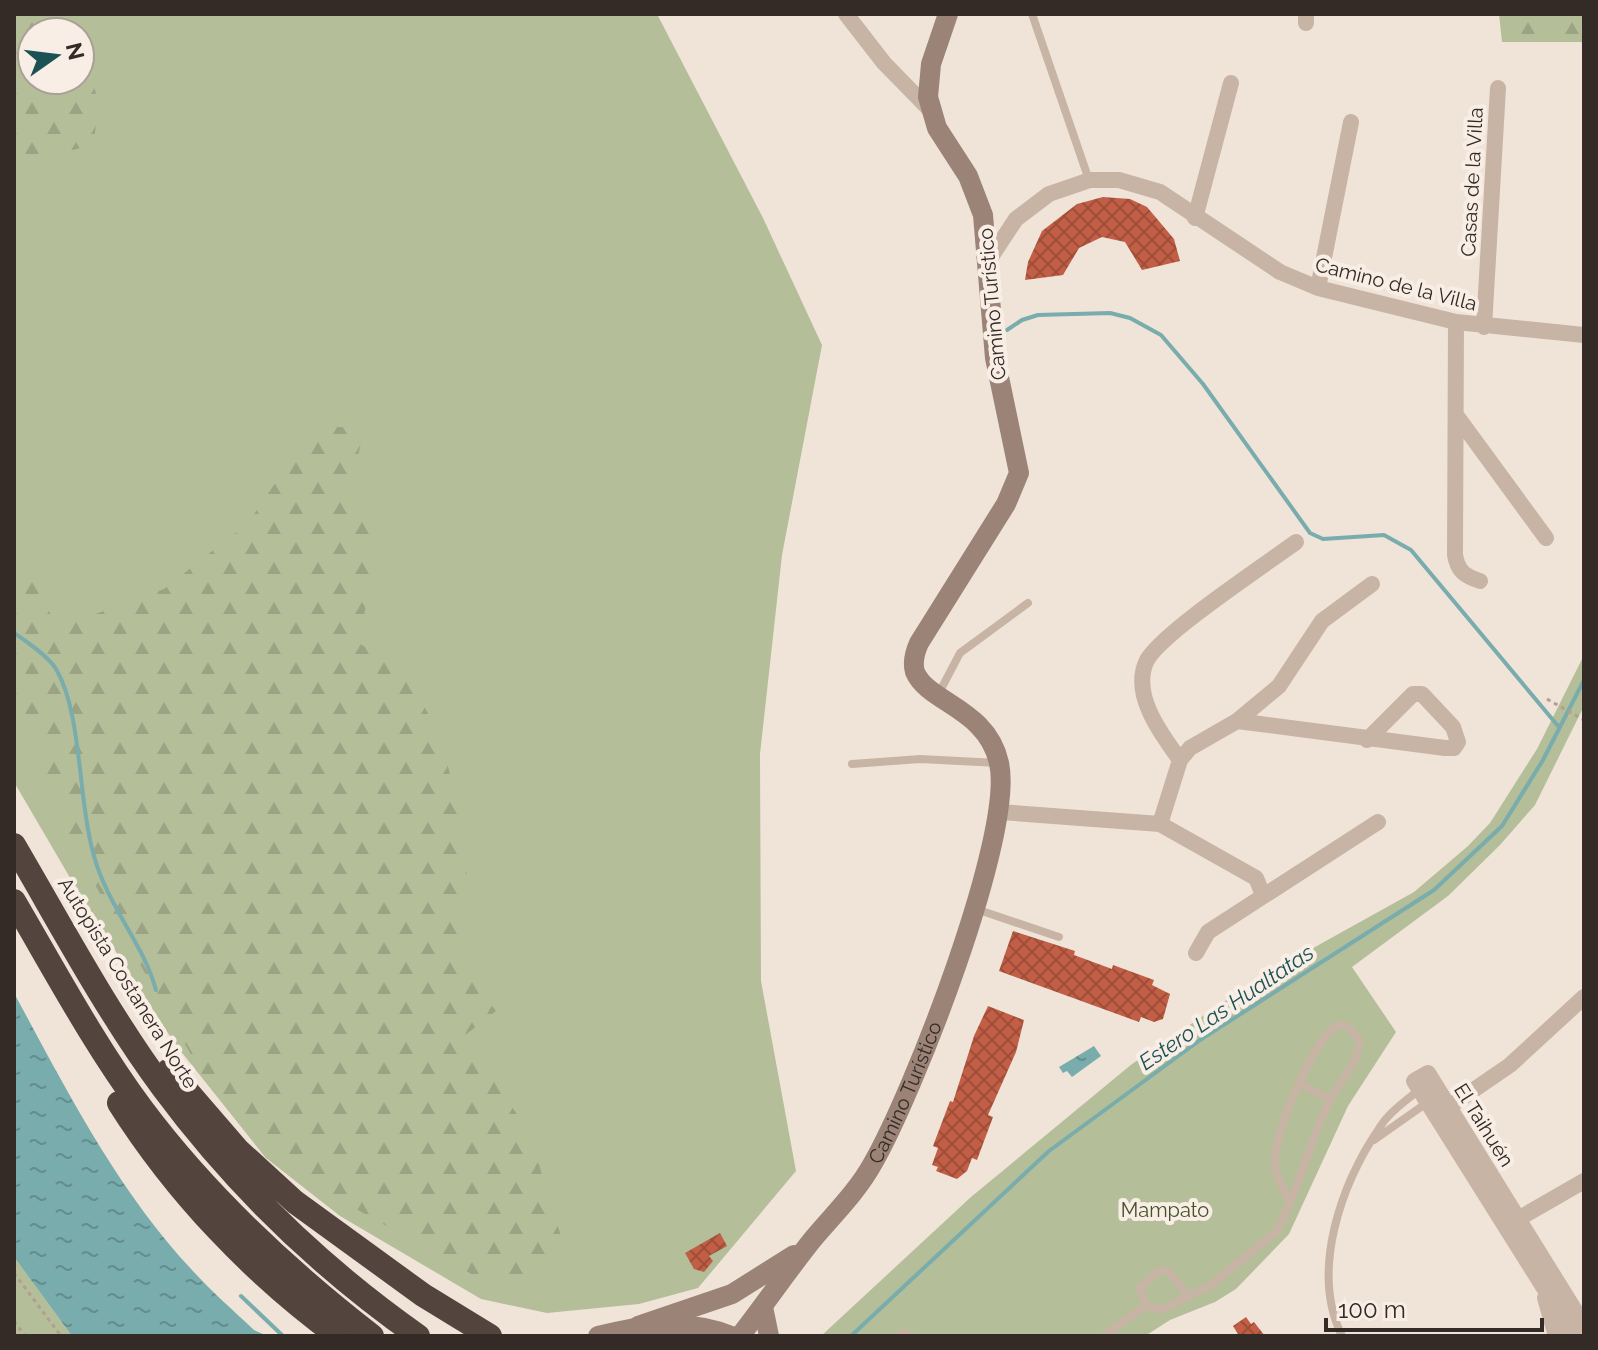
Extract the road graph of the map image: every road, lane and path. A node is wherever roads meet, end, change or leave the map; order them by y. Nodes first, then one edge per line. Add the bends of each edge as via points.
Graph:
1 (846, 14) edge
2 (948, 14) edge
3 (1032, 14) edge
4 (1231, 83) dead end
5 (1498, 88) dead end
6 (930, 110) junction
7 (1351, 122) dead end
8 (1090, 180) junction
9 (1195, 218) junction
10 (995, 230) junction
11 (1318, 288) junction
12 (1456, 322) junction
13 (1484, 327) junction
14 (1584, 335) edge
15 (1456, 415) junction
16 (1546, 538) dead end
17 (1296, 542) dead end
18 (1480, 581) dead end
19 (1372, 584) dead end
20 (1028, 603) dead end
21 (939, 693) junction
22 (1547, 699) dead end
23 (1582, 719) edge
24 (1237, 721) junction
25 (1367, 740) junction
26 (1180, 760) junction
27 (999, 763) junction
28 (852, 764) dead end
29 (1000, 812) junction
30 (1378, 822) dead end
31 (1160, 824) junction
32 (14, 845) edge
33 (1263, 895) junction
34 (14, 901) edge
35 (973, 909) junction
36 (1059, 937) dead end
37 (1196, 953) dead end
38 (85, 965) junction
39 (59, 978) junction
40 (1584, 997) edge
41 (1300, 1084) junction
42 (1330, 1099) junction
43 (1434, 1104) junction
44 (1373, 1140) junction
45 (1584, 1181) edge
46 (1289, 1201) junction
47 (1512, 1222) junction
48 (813, 1240) junction
49 (14, 1273) edge
50 (1536, 1274) junction
51 (1188, 1296) junction
52 (1146, 1305) junction
53 (763, 1307) junction
54 (14, 1321) edge
55 (1584, 1325) edge
56 (638, 1326) junction
57 (25, 1336) edge
58 (61, 1336) edge
59 (338, 1336) edge
60 (372, 1336) edge
61 (418, 1336) edge
62 (490, 1336) edge
63 (598, 1336) edge
64 (731, 1336) edge
65 (740, 1336) edge
66 (769, 1336) edge
67 (898, 1336) edge
68 (913, 1336) edge
69 (1104, 1336) edge
70 (1342, 1336) edge
71 (1556, 1336) edge
72 (1574, 1336) edge

1 - 6 street, Camino Turístico
2 - 6 main road via 929,74
3 - 8 lane
4 - 9 street
5 - 13 street, Casas de la Villa
6 - 10 main road, Camino Turístico
7 - 11 street
8 - 9 street, Camino de la Villa via 1147,186
8 - 10 street, Camino de la Villa via 1049,194
9 - 11 street, Camino de la Villa via 1280,272
10 - 21 main road, Camino Turístico via 989,260 995,358 1019,473 1012,494 916,648 916,674
11 - 12 street, Camino de la Villa
12 - 13 street, Camino de la Villa
12 - 15 street
13 - 14 street, Camino de la Villa
15 - 16 street
15 - 18 street via 1455,555 1457,567
17 - 26 street via 1190,621 1147,661 1147,705
19 - 24 street via 1322,621 1279,686
20 - 21 lane via 960,653
21 - 27 main road, Camino Turístico via 983,729
22 - 23 path
24 - 25 street
24 - 26 street via 1190,748
25 - 25 street via 1445,748 1458,742 1453,727 1422,694 1413,694
26 - 31 street
27 - 28 lane via 920,759
27 - 29 main road, Camino Turístico
29 - 31 street
29 - 35 main road, Camino Turístico
30 - 33 street
31 - 33 street via 1256,878
32 - 38 highway, Autopista Costanera Norte
33 - 37 street via 1208,932
34 - 39 highway
35 - 36 lane
35 - 48 main road, Camino Turístico via 893,1124 860,1183
38 - 61 highway, Autopista Costanera Norte via 162,1086 237,1179 327,1266
38 - 62 highway via 218,1128 275,1185 423,1295
39 - 59 highway via 107,1085 176,1182 245,1258
39 - 60 highway via 112,1065 182,1159 262,1244
40 - 43 street via 1510,1065
41 - 42 lane
41 - 42 lane via 1331,1029 1348,1026 1360,1047
41 - 46 lane via 1275,1160
42 - 46 lane
43 - 44 lane
43 - 44 lane via 1380,1126
43 - 47 street, El Taihuén
44 - 70 lane via 1353,1177 1328,1249 1331,1311
45 - 47 street
46 - 51 lane via 1270,1238 1208,1287
47 - 50 street, El Taihuén
47 - 55 street, El Taihuén
48 - 53 main road, Camino Turístico
48 - 56 main road via 732,1294
49 - 58 path
50 - 71 street, El Taihuén
50 - 72 street, El Taihuén
51 - 52 lane via 1155,1311
51 - 52 lane via 1163,1269 1140,1288
52 - 69 lane
53 - 65 main road, Camino Turístico
53 - 66 main road
54 - 57 path
56 - 63 main road
56 - 64 main road via 682,1325
67 - 68 lane

